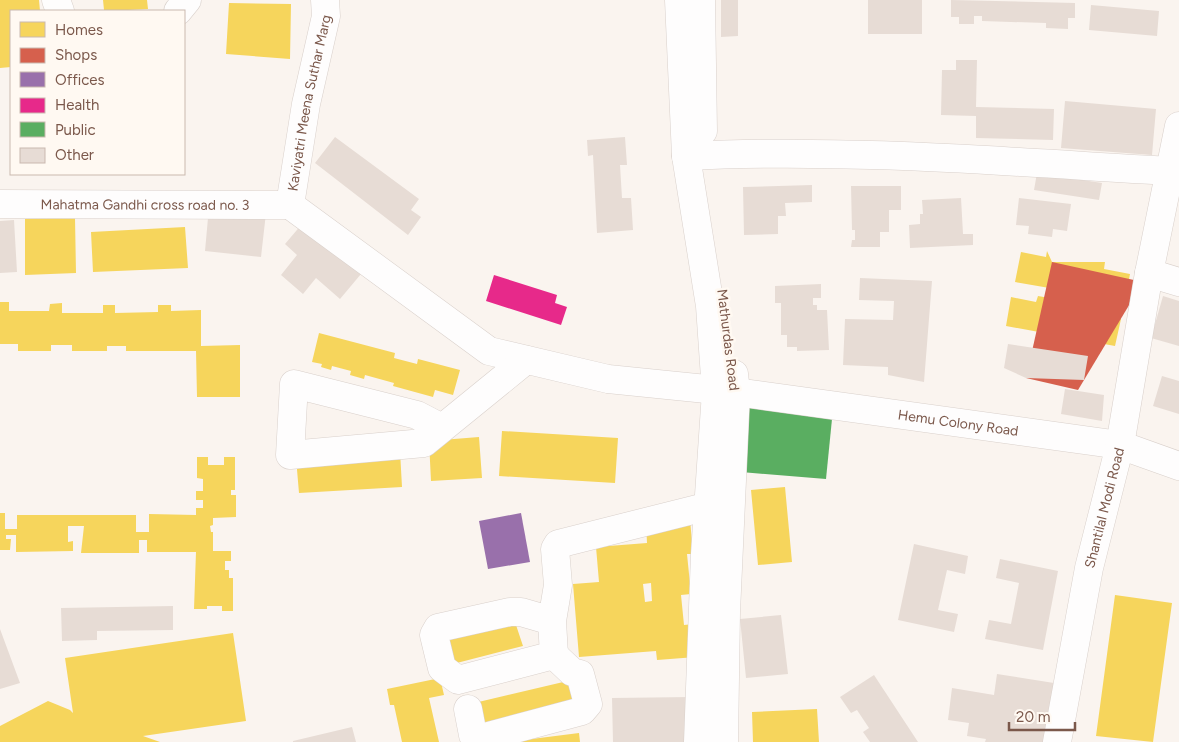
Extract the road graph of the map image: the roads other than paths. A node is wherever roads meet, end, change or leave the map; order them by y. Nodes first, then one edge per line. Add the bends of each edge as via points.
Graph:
1 (187, 0) edge
2 (325, 0) edge
3 (679, 0) edge
4 (700, 0) edge
5 (179, 10) edge
6 (1179, 126) edge
7 (694, 156) junction
8 (1170, 171) junction
9 (0, 204) edge
10 (290, 205) junction
11 (1149, 274) junction
12 (1179, 282) edge
13 (526, 360) junction
14 (726, 392) junction
15 (442, 428) junction
16 (1120, 445) junction
17 (1179, 466) edge
18 (719, 503) junction
19 (552, 621) junction
20 (554, 656) junction
21 (468, 709) dead end
22 (698, 742) edge
23 (724, 742) edge
24 (1057, 742) edge

1 - 5 street
2 - 10 street, Kaviyatri Meena Suthar Marg via 326,16 306,104
3 - 7 street
4 - 7 street, Mathurdas Road
6 - 8 street, Shantilal Modi Road
7 - 8 street via 782,154 956,158
7 - 14 street, Mathurdas Road
8 - 11 street, Shantilal Modi Road
9 - 10 street, Mahatma Gandhi cross road no. 3
10 - 13 street, Hemu Colony Road via 489,351
11 - 12 street
11 - 16 street, Shantilal Modi Road
13 - 14 street, Hemu Colony Road via 608,379
13 - 15 street
14 - 16 street, Hemu Colony Road
14 - 18 street, Mathurdas Road
15 - 15 street via 424,443 290,456 294,384 417,415
16 - 17 street, Hemu Colony Road
16 - 24 street, Shantilal Modi Road via 1089,568
18 - 19 street via 558,544 555,550 558,585
18 - 22 street
18 - 23 street, Mathurdas Road
19 - 20 street
19 - 20 street via 510,612 438,628 434,635 442,668 458,680
20 - 21 street via 572,672 580,674 588,704 582,711 481,738 473,735

